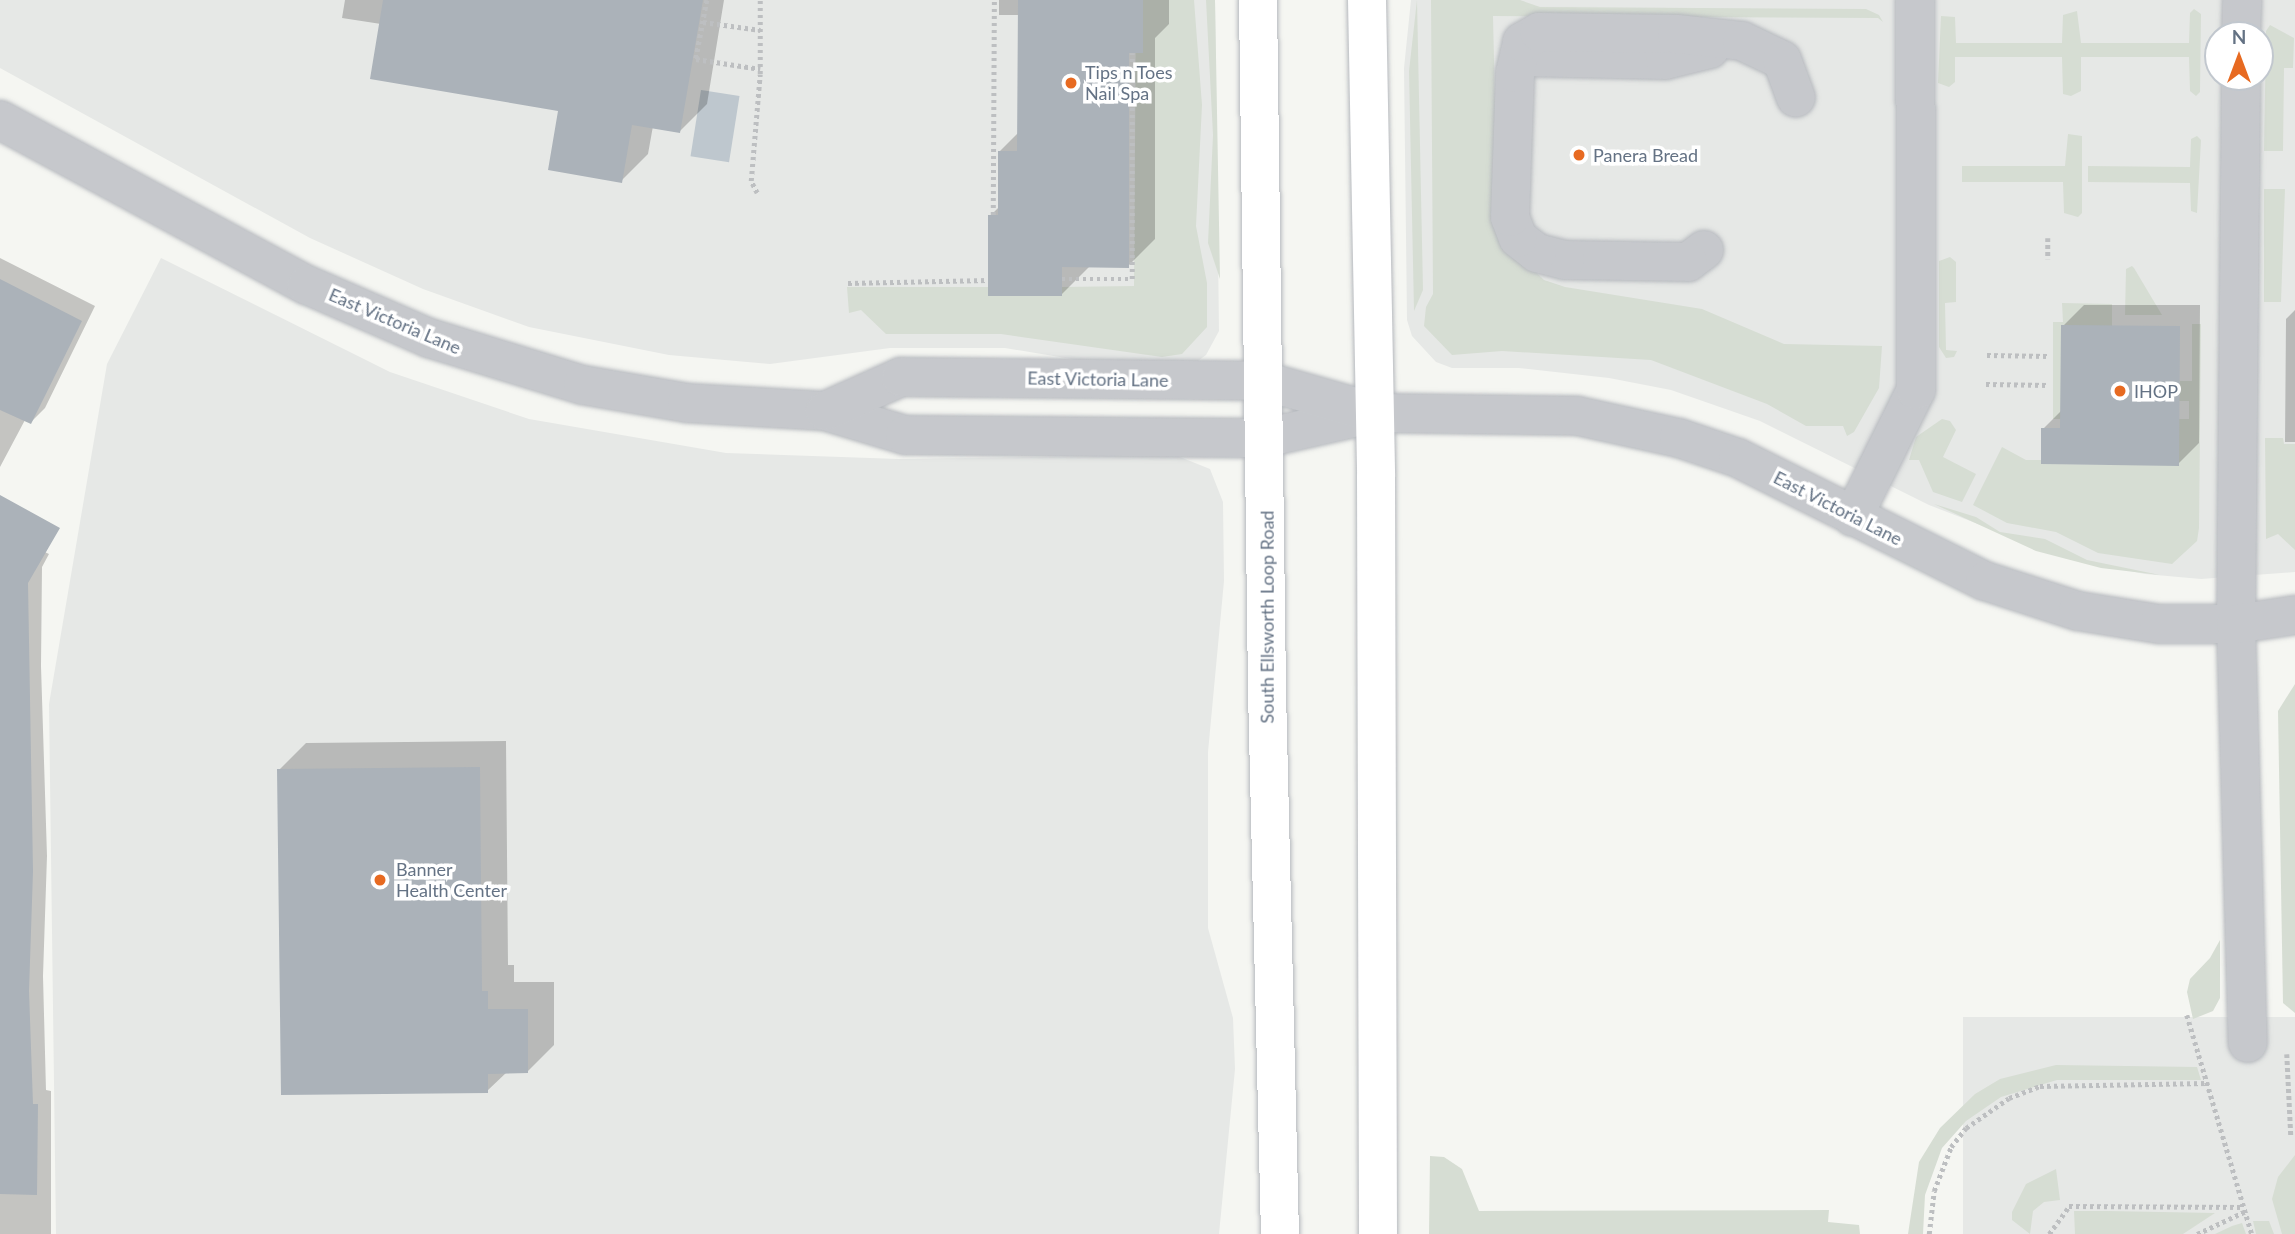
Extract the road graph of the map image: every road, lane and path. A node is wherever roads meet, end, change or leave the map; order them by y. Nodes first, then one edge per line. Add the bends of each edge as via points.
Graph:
1 (706, 0) edge
2 (760, 0) edge
3 (994, 0) edge
4 (1258, 0) edge
5 (1367, 0) edge
6 (1915, 0) edge
7 (2242, 0) edge
8 (2241, 21) edge
9 (703, 22) junction
10 (760, 30) junction
11 (1132, 53) dead end
12 (760, 69) junction
13 (2241, 91) edge
14 (1796, 98) dead end
15 (0, 120) edge
16 (757, 193) dead end
17 (993, 215) dead end
18 (2048, 238) dead end
19 (1704, 250) dead end
20 (2048, 259) dead end
21 (1062, 279) dead end
22 (988, 280) dead end
23 (848, 283) dead end
24 (1987, 355) dead end
25 (2048, 356) dead end
26 (1264, 381) junction
27 (1986, 384) dead end
28 (2048, 385) dead end
29 (825, 411) junction
30 (1375, 413) junction
31 (1265, 438) junction
32 (1853, 517) junction
33 (2295, 615) edge
34 (2236, 624) junction
35 (2187, 1015) dead end
36 (2248, 1043) dead end
37 (2286, 1043) dead end
38 (2207, 1083) junction
39 (2291, 1137) dead end
40 (2245, 1209) junction
41 (1280, 1234) edge
42 (1377, 1234) edge
43 (1929, 1234) edge
44 (2049, 1234) edge
45 (2197, 1234) edge
46 (2252, 1234) edge

1 - 9 path
2 - 10 path
3 - 17 path
4 - 26 main road, South Ellsworth Loop Road
5 - 30 main road
6 - 32 street via 1916,390
7 - 8 street
9 - 10 path
9 - 12 path via 696,59
10 - 12 path
11 - 21 path via 1132,279
12 - 16 path via 751,181
13 - 34 street
14 - 19 street via 1782,60 1742,41 1677,34 1539,32 1522,42 1510,217 1518,238 1537,253 1565,260 1688,262
15 - 29 street, East Victoria Lane via 307,285 429,338 583,385 687,403
18 - 20 path
22 - 23 path
24 - 25 path
26 - 29 street, East Victoria Lane via 901,377
26 - 30 street, East Victoria Lane
26 - 31 main road, South Ellsworth Loop Road
27 - 28 path
29 - 31 street, East Victoria Lane via 905,435
30 - 31 street, East Victoria Lane
30 - 32 street, East Victoria Lane via 1551,415 1630,425 1738,458
30 - 42 main road
31 - 41 main road, South Ellsworth Loop Road
32 - 34 street, East Victoria Lane via 1985,581 2078,611 2159,624
33 - 34 street, East Victoria Lane
34 - 36 street
35 - 38 path
37 - 39 path
38 - 40 path
38 - 43 path via 2040,1086 2010,1098 1966,1128 1951,1146 1934,1191
40 - 44 path via 2069,1206
40 - 45 path
40 - 46 path

